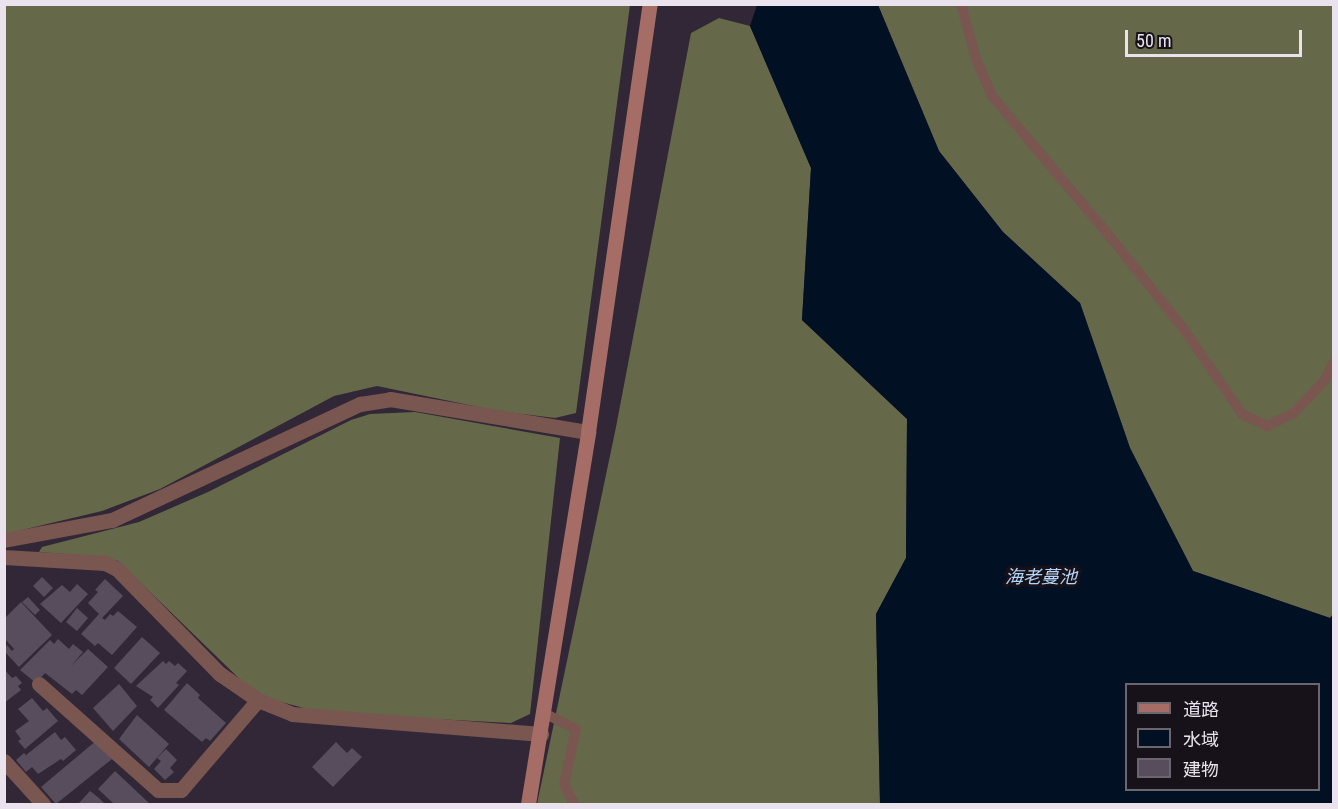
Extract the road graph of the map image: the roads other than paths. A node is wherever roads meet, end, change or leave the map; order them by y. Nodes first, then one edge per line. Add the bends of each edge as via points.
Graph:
1 (650, 4) edge
2 (961, 4) edge
3 (1334, 362) edge
4 (588, 432) junction
5 (6, 540) edge
6 (6, 557) edge
7 (39, 684) dead end
8 (258, 700) junction
9 (544, 713) junction
10 (541, 734) junction
11 (4, 760) edge
12 (43, 804) edge
13 (528, 804) edge
14 (574, 804) edge

1 - 4 street
2 - 3 lane via 976,59 992,96 1183,328 1242,414 1268,426 1294,413 1324,381
4 - 5 street via 390,399 360,404 112,520
4 - 9 street
5 - 6 street
6 - 8 street via 105,563 117,568 220,674
7 - 8 street via 158,790 181,790
8 - 10 street via 292,714
9 - 10 street
9 - 14 lane via 576,729 564,784
10 - 13 street
11 - 12 street

